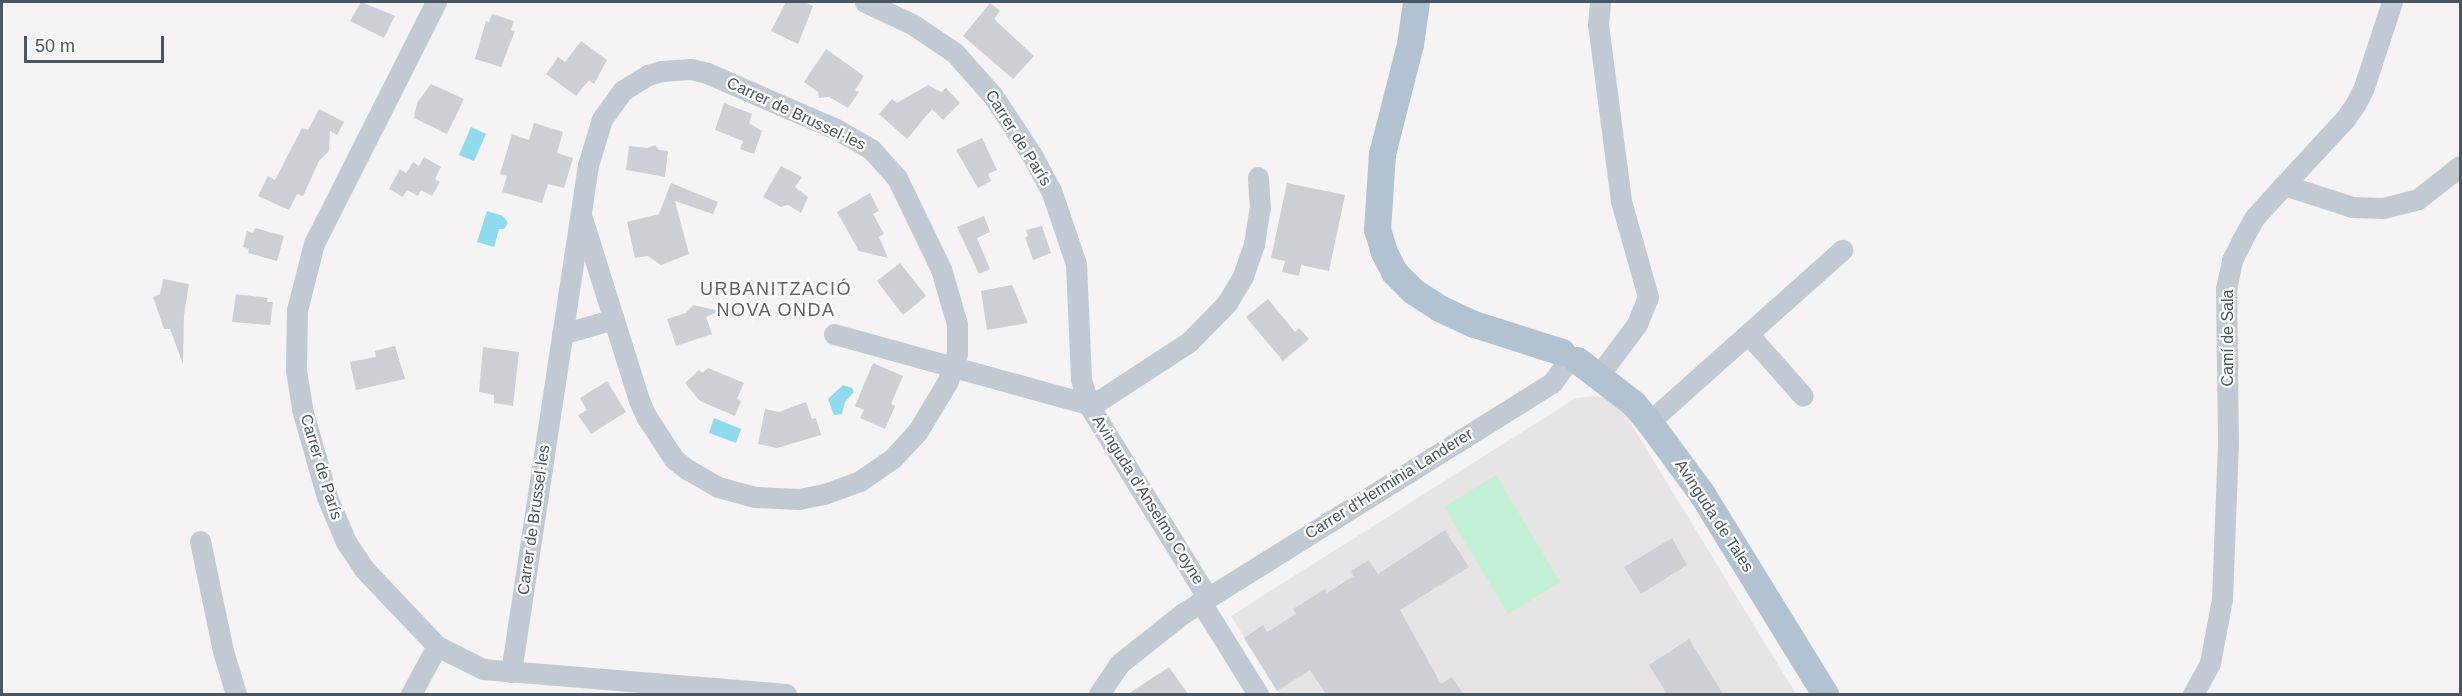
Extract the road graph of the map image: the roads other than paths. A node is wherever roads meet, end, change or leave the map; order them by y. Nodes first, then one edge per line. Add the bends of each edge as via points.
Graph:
1 (436, 2) edge
2 (866, 2) edge
3 (1416, 2) edge
4 (1600, 2) edge
5 (2392, 2) edge
6 (2460, 166) edge
7 (1258, 177) dead end
8 (2284, 185) junction
9 (581, 215) junction
10 (1842, 250) dead end
11 (614, 318) junction
12 (561, 334) junction
13 (834, 334) dead end
14 (1749, 335) junction
15 (1568, 359) junction
16 (954, 365) junction
17 (1599, 375) junction
18 (1803, 396) dead end
19 (1088, 404) junction
20 (1649, 422) junction
21 (201, 541) dead end
22 (1204, 599) junction
23 (437, 646) junction
24 (511, 672) junction
25 (236, 694) edge
26 (411, 694) edge
27 (786, 694) edge
28 (1099, 694) edge
29 (1258, 694) edge
30 (1825, 694) edge
31 (2193, 694) edge

1 - 23 street, Carrer de París via 314,243 301,289 296,370 302,409 327,497 346,542 364,569
2 - 19 street, Carrer de París via 912,24 955,53 993,96 1032,155 1051,190 1076,264 1081,379
3 - 15 main road, Avinguda de Tales via 1410,44 1382,154 1377,230 1384,252 1394,272 1439,308
4 - 17 street via 1598,25 1621,201 1648,297 1637,324
5 - 8 street, Camí de Sala via 2356,103
6 - 8 street via 2418,199 2383,208 2352,207
7 - 19 street via 1260,201 1254,244 1243,276 1227,303 1189,342
8 - 31 street, Camí de Sala via 2255,217 2242,240 2232,260 2226,289 2228,446 2222,599 2210,663
9 - 11 street, Carrer de Brussel·les
9 - 12 street, Carrer de Brussel·les
9 - 16 street, Carrer de Brussel·les via 591,148 611,103 648,75 674,70 707,73 858,140 884,161 919,220 948,286 957,324
10 - 14 street
11 - 12 street
11 - 16 street, Carrer de Brussel·les via 639,400 674,459 703,480 755,497 811,497 835,491 873,473 918,431 938,401
12 - 24 street, Carrer de Brussel·les
13 - 16 street
14 - 18 street
14 - 20 street
15 - 17 main road, Avinguda de Tales
15 - 22 street, Carrer d'Herminia Landerer via 1552,383
16 - 19 street
17 - 20 main road, Avinguda de Tales
19 - 22 street, Avinguda d'Anselmo Coyne
20 - 30 main road, Avinguda de Tales via 1702,494
21 - 25 street via 223,651
22 - 28 street, Carrer d'Herminia Landerer via 1119,664
22 - 29 street, Avinguda d'Anselmo Coyne
23 - 24 street, Carrer de París via 483,669
23 - 26 street
24 - 27 street, Carrer de París

